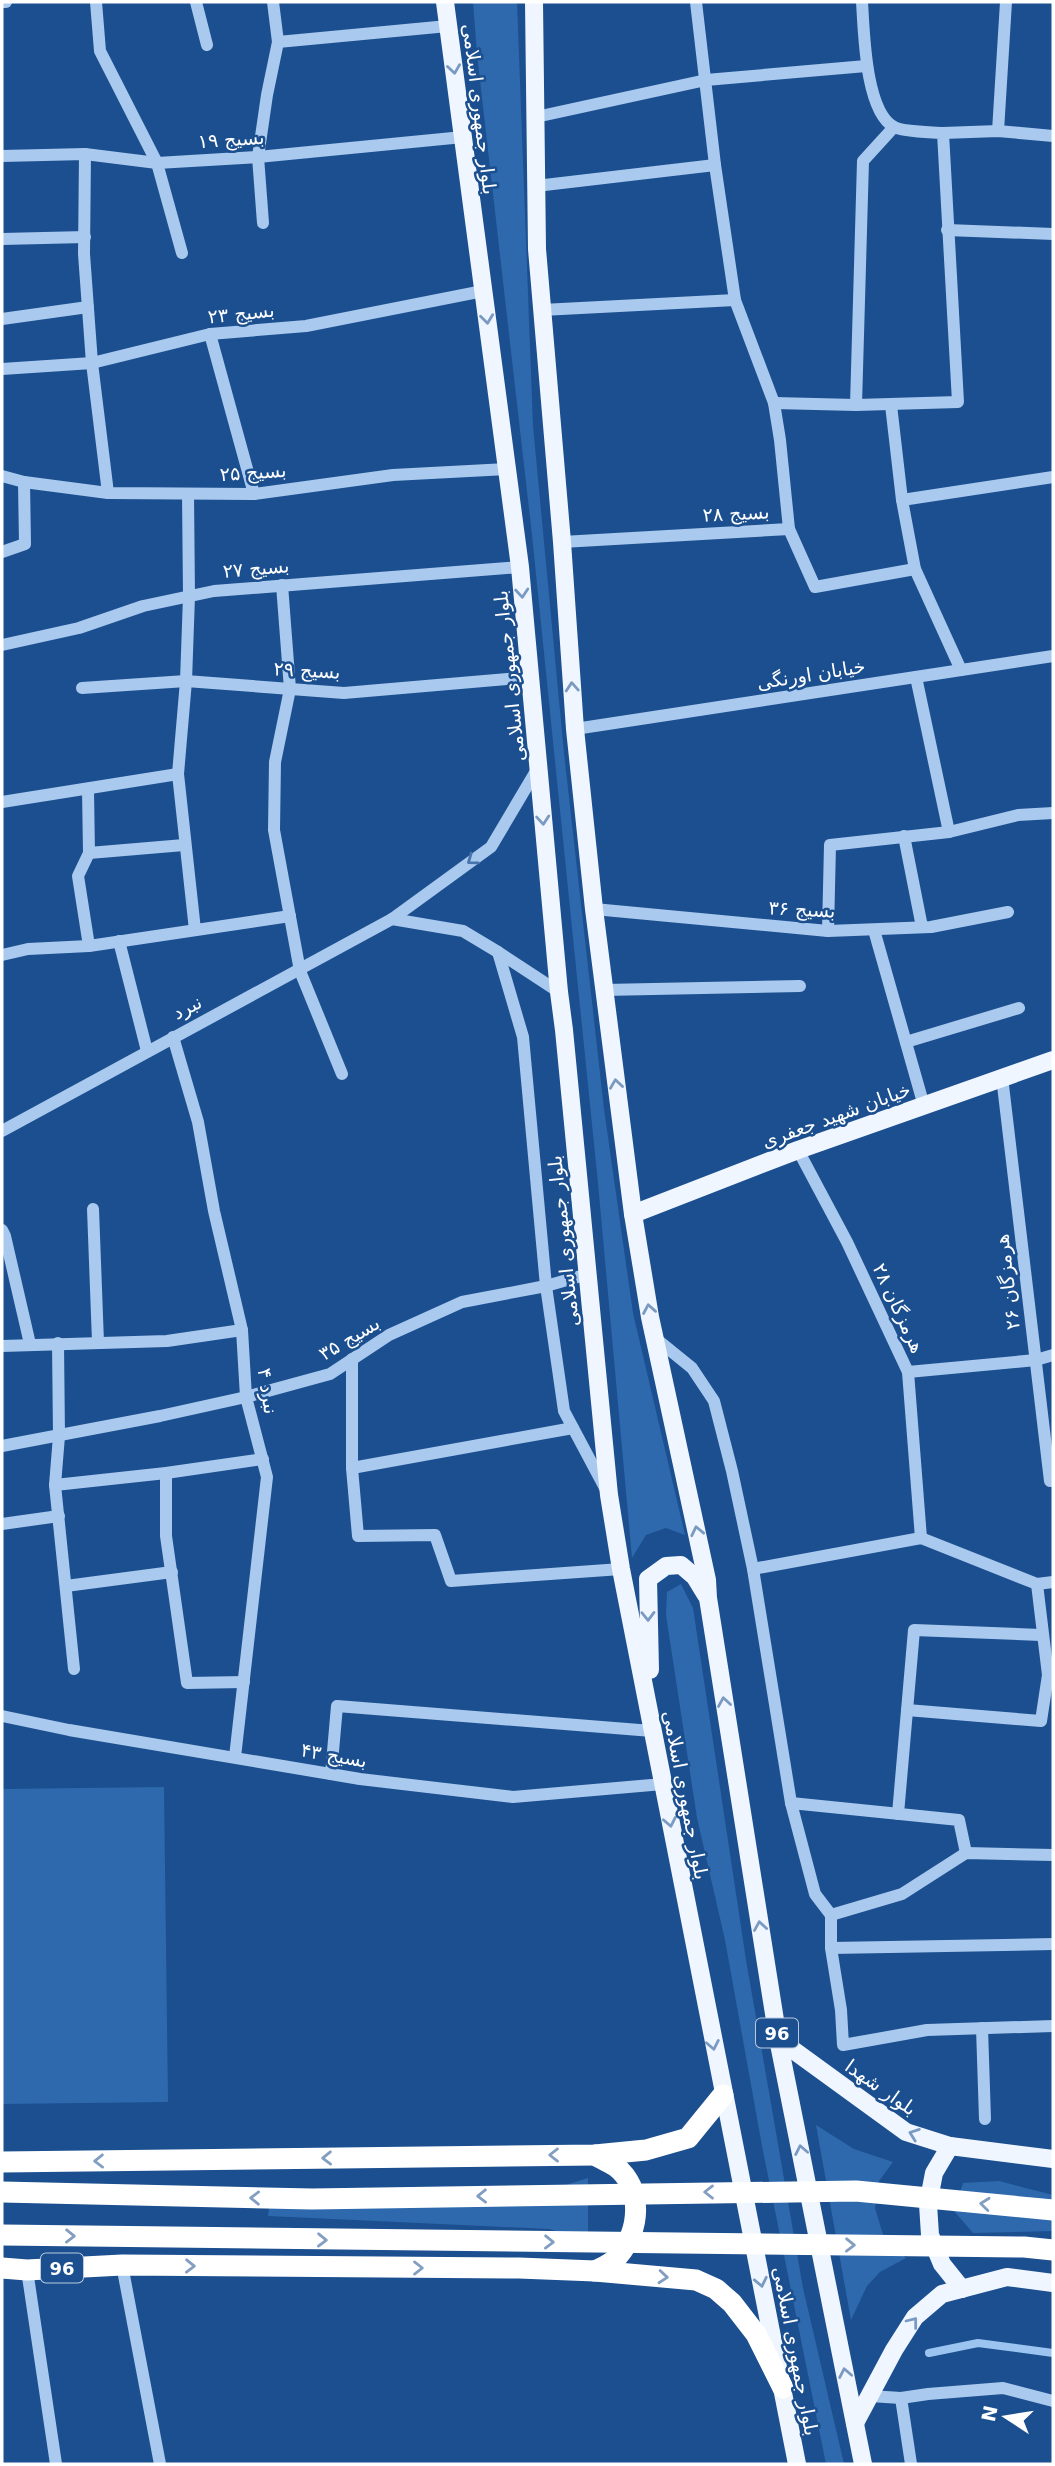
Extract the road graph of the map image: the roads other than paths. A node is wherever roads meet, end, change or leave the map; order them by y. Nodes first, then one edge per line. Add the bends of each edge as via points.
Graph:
1 (96, 2) edge
2 (196, 2) edge
3 (273, 2) edge
4 (445, 2) edge
5 (534, 2) edge
6 (696, 2) edge
7 (862, 2) edge
8 (1006, 2) edge
9 (448, 26) junction
10 (278, 42) junction
11 (207, 45) dead end
12 (866, 65) junction
13 (706, 80) junction
14 (536, 117) junction
15 (894, 127) junction
16 (998, 131) junction
17 (943, 133) junction
18 (1053, 136) edge
19 (463, 137) junction
20 (85, 154) junction
21 (2, 156) edge
22 (258, 157) junction
23 (157, 163) junction
24 (715, 165) junction
25 (536, 186) junction
26 (263, 223) dead end
27 (947, 230) junction
28 (1053, 234) edge
29 (85, 237) junction
30 (2, 239) edge
31 (182, 253) dead end
32 (483, 291) junction
33 (735, 300) junction
34 (88, 307) junction
35 (542, 310) junction
36 (2, 319) edge
37 (210, 334) junction
38 (92, 363) junction
39 (2, 369) edge
40 (774, 403) junction
41 (856, 405) junction
42 (891, 405) junction
43 (507, 469) junction
44 (2, 476) edge
45 (1053, 477) edge
46 (24, 482) junction
47 (107, 493) junction
48 (188, 494) junction
49 (254, 494) junction
50 (902, 500) junction
51 (789, 529) junction
52 (562, 542) junction
53 (2, 552) edge
54 (520, 567) junction
55 (915, 569) junction
56 (282, 585) junction
57 (189, 596) junction
58 (2, 645) edge
59 (1053, 656) edge
60 (961, 670) junction
61 (530, 677) junction
62 (916, 677) junction
63 (186, 681) junction
64 (82, 688) dead end
65 (290, 689) junction
66 (575, 729) junction
67 (539, 766) junction
68 (178, 774) junction
69 (88, 790) junction
70 (2, 802) edge
71 (1053, 813) edge
72 (949, 832) junction
73 (904, 836) junction
74 (184, 845) junction
75 (89, 853) junction
76 (593, 909) junction
77 (1008, 912) dead end
78 (290, 916) junction
79 (392, 919) junction
80 (922, 927) junction
81 (195, 930) junction
82 (874, 930) junction
83 (828, 932) junction
84 (120, 941) junction
85 (89, 946) junction
86 (498, 951) junction
87 (2, 955) edge
88 (300, 971) junction
89 (800, 986) dead end
90 (604, 990) junction
91 (559, 992) junction
92 (1019, 1008) dead end
93 (173, 1037) junction
94 (906, 1042) junction
95 (147, 1051) junction
96 (1053, 1060) edge
97 (342, 1074) dead end
98 (1002, 1077) junction
99 (924, 1106) junction
100 (2, 1131) edge
101 (798, 1150) junction
102 (93, 1209) dead end
103 (633, 1214) junction
104 (2, 1230) edge
105 (588, 1273) junction
106 (546, 1286) junction
107 (242, 1330) junction
108 (655, 1338) junction
109 (98, 1342) junction
110 (58, 1343) junction
111 (30, 1344) junction
112 (2, 1346) edge
113 (1053, 1355) edge
114 (352, 1359) junction
115 (1036, 1360) junction
116 (908, 1372) junction
117 (246, 1397) junction
118 (573, 1428) junction
119 (59, 1436) junction
120 (2, 1446) edge
121 (263, 1459) junction
122 (352, 1468) junction
123 (166, 1473) junction
124 (1050, 1481) dead end
125 (55, 1485) junction
126 (609, 1495) junction
127 (59, 1516) junction
128 (2, 1524) edge
129 (921, 1538) junction
130 (621, 1569) junction
131 (753, 1569) junction
132 (172, 1572) junction
133 (1053, 1582) edge
134 (1037, 1584) junction
135 (66, 1586) junction
136 (708, 1598) junction
137 (1041, 1635) junction
138 (74, 1669) dead end
139 (1051, 1676) edge
140 (244, 1682) junction
141 (907, 1710) junction
142 (2, 1716) edge
143 (652, 1731) junction
144 (235, 1757) junction
145 (331, 1774) junction
146 (663, 1784) junction
147 (791, 1803) junction
148 (898, 1814) junction
149 (966, 1853) junction
150 (1053, 1855) edge
151 (831, 1915) junction
152 (1053, 1944) edge
153 (831, 1948) junction
154 (1053, 2026) edge
155 (982, 2028) junction
156 (778, 2039) junction
157 (723, 2095) junction
158 (985, 2119) dead end
159 (950, 2146) junction
160 (595, 2155) junction
161 (1053, 2159) edge
162 (2, 2162) edge
163 (2, 2192) edge
164 (1053, 2210) edge
165 (2, 2235) edge
166 (1053, 2250) edge
167 (122, 2265) junction
168 (2, 2268) edge
169 (27, 2270) junction
170 (595, 2271) junction
171 (1053, 2283) edge
172 (962, 2289) junction
173 (783, 2388) junction
174 (870, 2396) junction
175 (901, 2398) junction
176 (1053, 2401) edge
177 (855, 2423) junction
178 (56, 2464) edge
179 (160, 2464) edge
180 (797, 2464) edge
181 (863, 2464) edge
182 (911, 2464) edge

1 - 23 street via 100,51
2 - 11 street
3 - 10 street
4 - 9 main road, بلوار جمهوری اسلامی
5 - 14 main road
6 - 13 street
7 - 12 street
8 - 16 street
9 - 10 street
9 -> 19 main road, بلوار جمهوری اسلامی
10 - 22 street
12 - 13 street
12 - 15 street via 880,113
13 - 14 street
13 - 24 street
14 - 25 main road
15 - 17 street
15 - 41 street via 863,161
16 - 17 street
16 - 18 street
17 - 27 street
19 - 22 street, بسیج ۱۹
19 - 32 main road, بلوار جمهوری اسلامی
20 - 21 street, بسیج ۱۹
20 - 23 street, بسیج ۱۹
20 - 29 street
22 - 23 street, بسیج ۱۹
22 - 26 street
23 - 31 street
24 - 25 street
24 - 33 street
25 - 35 main road
27 - 28 street
27 - 42 street via 958,401
29 - 30 street
29 - 34 street
32 - 37 street, بسیج ۲۳ via 306,326
32 -> 43 main road, بلوار جمهوری اسلامی
33 - 35 street
33 - 40 street
34 - 36 street
34 - 38 street
35 - 52 main road
37 - 38 street, بسیج ۲۳
37 - 49 street
38 - 39 street, بسیج ۲۳
38 - 47 street
40 - 41 street
40 - 51 street
41 - 42 street
42 - 50 street
43 - 49 street, بسیج ۲۵ via 393,475
43 - 54 main road, بلوار جمهوری اسلامی
44 - 46 street, بسیج ۲۵
45 - 50 street
46 - 47 street, بسیج ۲۵
46 - 53 street via 25,544
47 - 48 street, بسیج ۲۵
48 - 49 street, بسیج ۲۵
48 - 57 street
50 - 55 street
51 - 52 street, بسیج ۲۸
51 - 55 street, بسیج ۲۸ via 815,587
66 -> 52 main road
54 - 56 street, بسیج ۲۷
54 -> 61 main road, بلوار جمهوری اسلامی
55 - 60 street
56 - 57 street, بسیج ۲۷
56 - 65 street
57 - 58 street, بسیج ۲۷
57 - 63 street
59 - 60 street, خیابان اورنگی
60 - 62 street, خیابان اورنگی
61 - 65 street, بسیج ۲۹ via 344,692
61 - 67 main road, بلوار جمهوری اسلامی
62 - 66 street, خیابان اورنگی
62 - 72 street
63 - 64 street, بسیج ۲۹
63 - 65 street, بسیج ۲۹
63 - 68 street
65 - 78 street via 275,762 274,830
66 - 76 main road
67 -> 79 street, نبرد via 491,847
67 -> 91 main road, بلوار جمهوری اسلامی
68 - 69 street
68 - 74 street
69 - 70 street
69 - 75 street
71 - 72 street via 1018,815
72 - 73 street
73 - 80 street
73 - 83 street via 830,845
74 - 75 street
74 - 81 street
75 - 85 street via 78,876
76 - 83 street, بسیج ۳۶
76 - 90 main road
77 - 80 street, بسیج ۳۶
78 - 81 street
78 - 88 street
79 - 86 street via 463,931
79 - 88 street, نبرد
80 - 82 street, بسیج ۳۶
81 - 84 street
82 - 83 street, بسیج ۳۶
82 - 94 street
84 - 85 street
84 - 95 street
85 - 87 street
86 - 91 street
86 - 106 street via 523,1037
88 - 93 street, نبرد
88 - 97 street
89 - 90 street
103 -> 90 main road
91 - 105 main road, بلوار جمهوری اسلامی
92 - 94 street
93 - 95 street, نبرد
93 - 107 street, نبرد ۴ via 198,1122
94 - 99 street
95 - 100 street, نبرد
96 - 98 main road, خیابان شهید جعفری
98 - 99 main road, خیابان شهید جعفری
98 - 115 street, هرمزگان ۲۶
99 - 101 main road, خیابان شهید جعفری
101 - 103 main road, خیابان شهید جعفری
101 - 116 street, هرمزگان ۲۸
102 - 109 street
108 -> 103 main road
104 - 111 street
105 - 106 street, بسیج ۳۵
105 - 126 main road, بلوار جمهوری اسلامی
106 - 114 street, بسیج ۳۵ via 462,1302 389,1335
106 - 118 street via 564,1411
107 - 109 street via 167,1341
107 - 117 street, نبرد ۴
108 - 131 street via 692,1368 714,1401
136 -> 108 main road
109 - 110 street
110 - 111 street
110 - 119 street
111 - 112 street
113 - 115 street
114 - 117 street, بسیج ۳۵ via 330,1374
114 - 122 street
115 - 116 street
115 - 124 street, هرمزگان ۲۶
116 - 129 street, هرمزگان ۲۸
117 - 119 street, بسیج ۳۵
117 - 121 street, نبرد ۴
118 - 122 street
118 - 126 street
119 - 120 street, بسیج ۳۵
119 - 125 street
121 - 123 street
121 - 140 street, نبرد ۴ via 267,1477
122 - 130 street via 358,1535 435,1535 451,1581
123 - 125 street
123 - 132 street via 166,1536
125 - 127 street
126 - 130 main road, بلوار جمهوری اسلامی
127 - 128 street
127 - 135 street
129 - 131 street
129 - 134 street
130 - 143 main road, بلوار جمهوری اسلامی
131 - 147 street
132 - 135 street
132 - 140 street via 187,1683
133 - 134 street
134 - 137 street
135 - 138 street
136 -> 143 main road, 96 via 681,1565 666,1566 648,1579
156 -> 136 main road, 96
137 - 139 street
137 - 141 street via 914,1630
139 - 141 street via 1041,1721
140 - 144 street, نبرد ۴
141 - 148 street
142 - 144 street, بسیج ۴۳
143 - 145 street via 337,1706
143 - 146 main road, بلوار جمهوری اسلامی / 96
144 - 145 street, بسیج ۴۳
145 - 146 street, بسیج ۴۳ via 513,1797
146 -> 157 main road, بلوار جمهوری اسلامی / 96
147 - 148 street
147 - 151 street via 815,1894
148 - 149 street via 959,1820
149 - 150 street
149 - 151 street via 902,1894
151 - 153 street
152 - 153 street
153 - 155 street via 843,2045 927,2029
154 - 155 street
155 - 158 street
159 -> 156 main road, بلوار شهدا via 906,2132
177 -> 156 main road, 96
157 - 160 highway via 688,2138 646,2150
157 -> 173 main road, بلوار جمهوری اسلامی
159 - 161 main road, بلوار شهدا
159 - 172 main road via 934,2173 928,2204 930,2235 942,2264
160 -> 162 highway
160 - 170 highway via 617,2168 632,2188 637,2213 632,2238 617,2259
164 -> 163 highway, bridge via 856,2191 312,2199
165 -> 166 highway, bridge
167 - 169 highway, 96
167 -> 170 highway, 96
167 - 179 street
168 - 169 highway, 96
169 - 178 street
170 -> 173 highway, 96 via 696,2280 716,2289 756,2334
171 - 172 main road via 1007,2277
174 -> 172 main road via 915,2317 942,2294
173 - 180 main road, بلوار جمهوری اسلامی / 96
174 - 175 street
174 - 177 main road
175 - 176 street via 1003,2388
175 - 182 street
177 - 181 main road, 96

